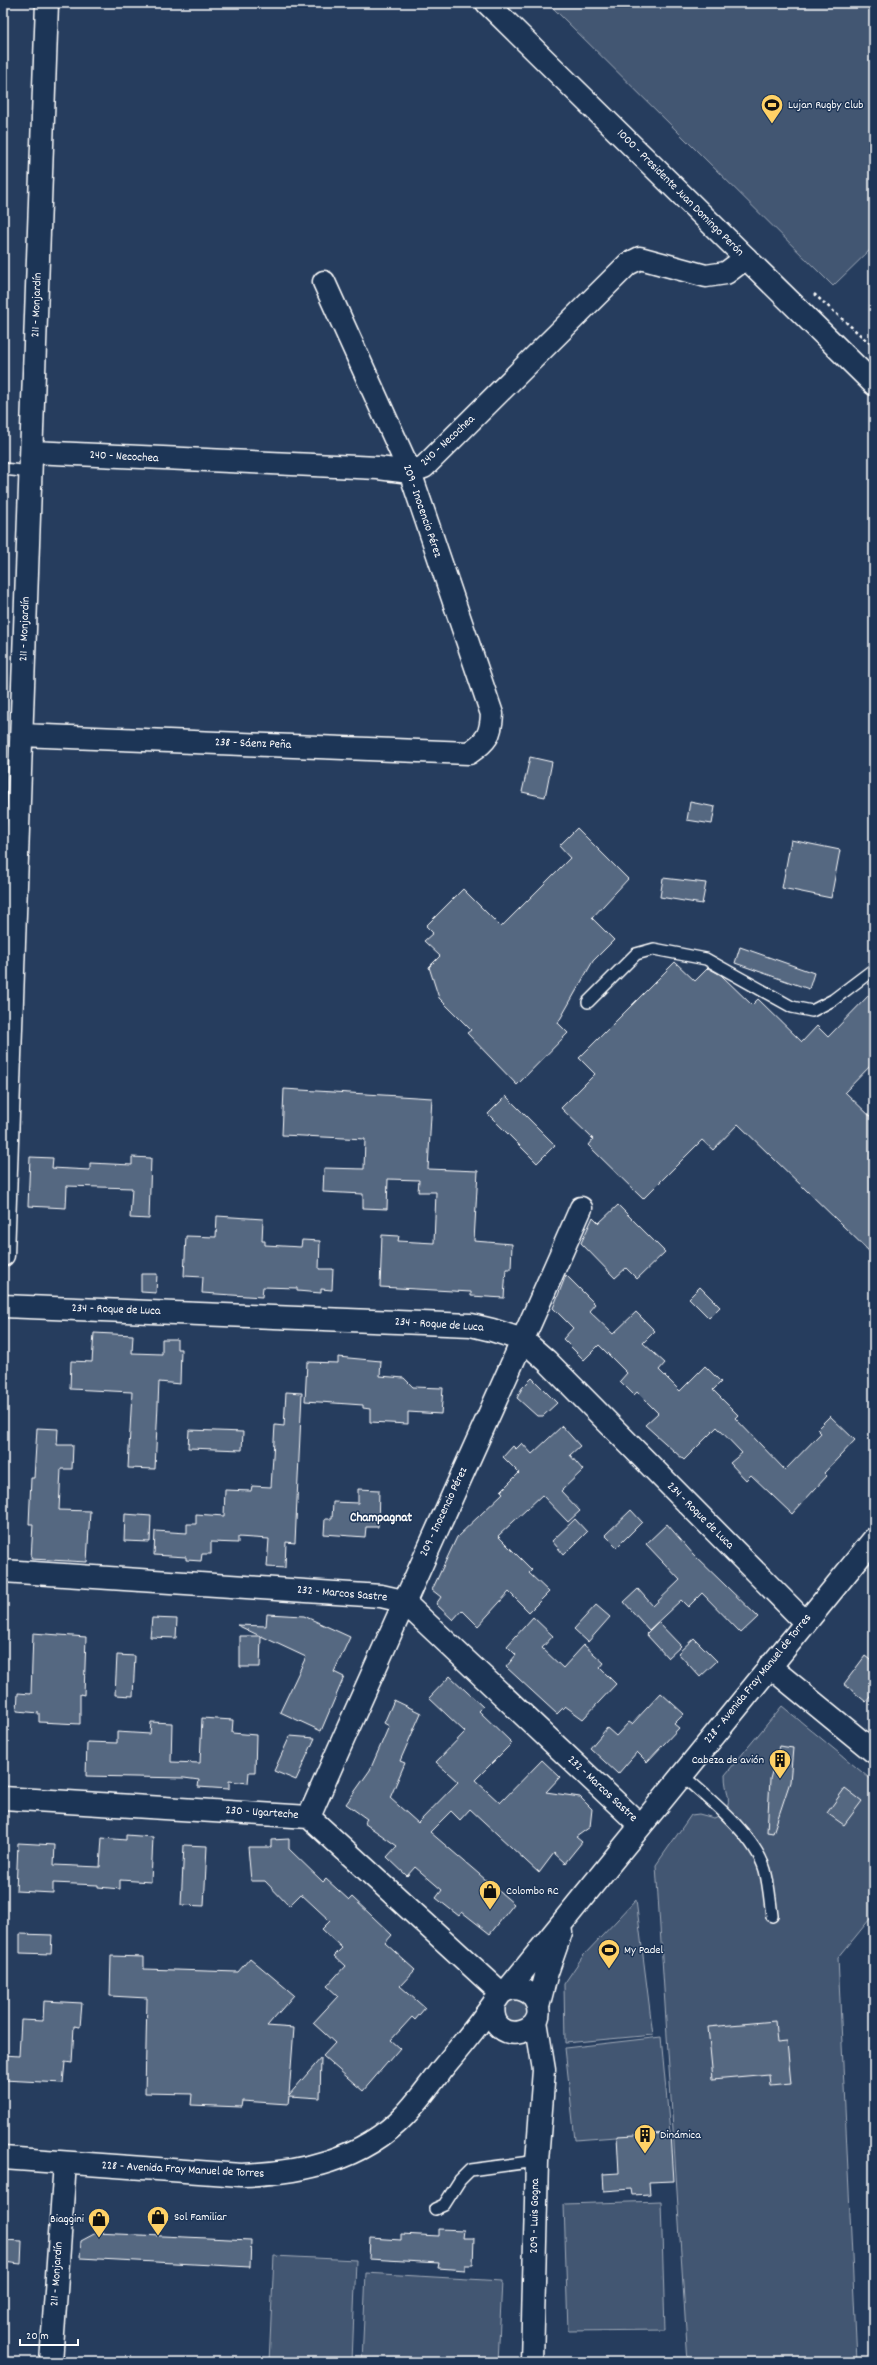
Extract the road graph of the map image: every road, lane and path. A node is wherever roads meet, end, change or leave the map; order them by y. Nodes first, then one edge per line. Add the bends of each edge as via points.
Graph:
1 (47, 3) edge
2 (487, 3) edge
3 (746, 258) junction
4 (324, 282) dead end
5 (874, 384) edge
6 (31, 462) junction
7 (3, 470) edge
8 (410, 472) junction
9 (21, 736) junction
10 (482, 744) joint
11 (874, 969) edge
12 (588, 1002) dead end
13 (581, 1208) dead end
14 (3, 1255) edge
15 (3, 1306) edge
16 (523, 1340) junction
17 (874, 1539) edge
18 (3, 1571) edge
19 (403, 1601) junction
20 (805, 1622) junction
21 (769, 1666) junction
22 (874, 1752) edge
23 (681, 1774) junction
24 (3, 1798) edge
25 (309, 1817) junction
26 (640, 1825) junction
27 (568, 1914) junction
28 (772, 1916) dead end
29 (501, 1995) junction
30 (537, 2014) junction
31 (511, 2033) junction
32 (460, 2048) junction
33 (544, 2070) junction
34 (3, 2158) edge
35 (536, 2161) junction
36 (65, 2163) junction
37 (435, 2209) dead end
38 (51, 2362) edge
39 (532, 2362) edge

1 - 6 street, 211 - Monjardín
2 - 3 street, 1000 - Presidente Juan Domingo Perón
3 - 5 street, 1000 - Presidente Juan Domingo Perón
3 - 8 street, 240 - Necochea via 726,273 706,276 640,258 628,264 424,467
4 - 8 street, 209 - Inocencio Pérez
6 - 7 lane
6 - 8 street, 240 - Necochea via 378,468
6 - 9 street, 211 - Monjardín
8 - 10 street, 209 - Inocencio Pérez via 492,714 491,731
9 - 10 street, 238 - Sáenz Peña via 469,753
9 - 14 street, 211 - Monjardín
11 - 12 lane via 833,1000 812,1011 792,1007 706,960 654,949 636,954
13 - 16 street, 209 - Inocencio Pérez
15 - 16 street, 234 - Roque de Luca via 471,1325
16 - 19 street, 209 - Inocencio Pérez
16 - 20 street, 234 - Roque de Luca via 553,1367
17 - 20 street, 228 - Avenida Fray Manuel de Torres
18 - 19 street, 232 - Marcos Sastre via 381,1596
19 - 25 street, 209 - Inocencio Pérez
19 - 26 street, 232 - Marcos Sastre
20 - 21 street, 228 - Avenida Fray Manuel de Torres
21 - 22 street
21 - 23 street, 228 - Avenida Fray Manuel de Torres
23 - 26 street, 228 - Avenida Fray Manuel de Torres
23 - 28 lane via 726,1813 750,1843 765,1869
24 - 25 street, 230 - Ugarteche
25 - 29 street, 230 - Ugarteche
26 - 27 street, 228 - Avenida Fray Manuel de Torres
27 - 29 street, 228 - Avenida Fray Manuel de Torres
27 - 30 street, 228 - Avenida Fray Manuel de Torres via 547,1972
29 - 30 street via 524,1990 531,1994
29 - 31 street via 493,2010 496,2023
29 - 32 street, 228 - Avenida Fray Manuel de Torres
30 - 31 street via 527,2030
30 - 33 street, 209 - Luis Gogna
31 - 32 street, 228 - Avenida Fray Manuel de Torres via 500,2032
31 - 33 street via 532,2052
32 - 36 street, 228 - Avenida Fray Manuel de Torres via 405,2116 380,2137 355,2152 320,2166 269,2174 242,2175
33 - 35 street, 209 - Luis Gogna
34 - 36 street, 228 - Avenida Fray Manuel de Torres
35 - 37 lane via 470,2170 460,2180 444,2205
35 - 39 street, 209 - Luis Gogna
36 - 38 street, 211 - Monjardín

